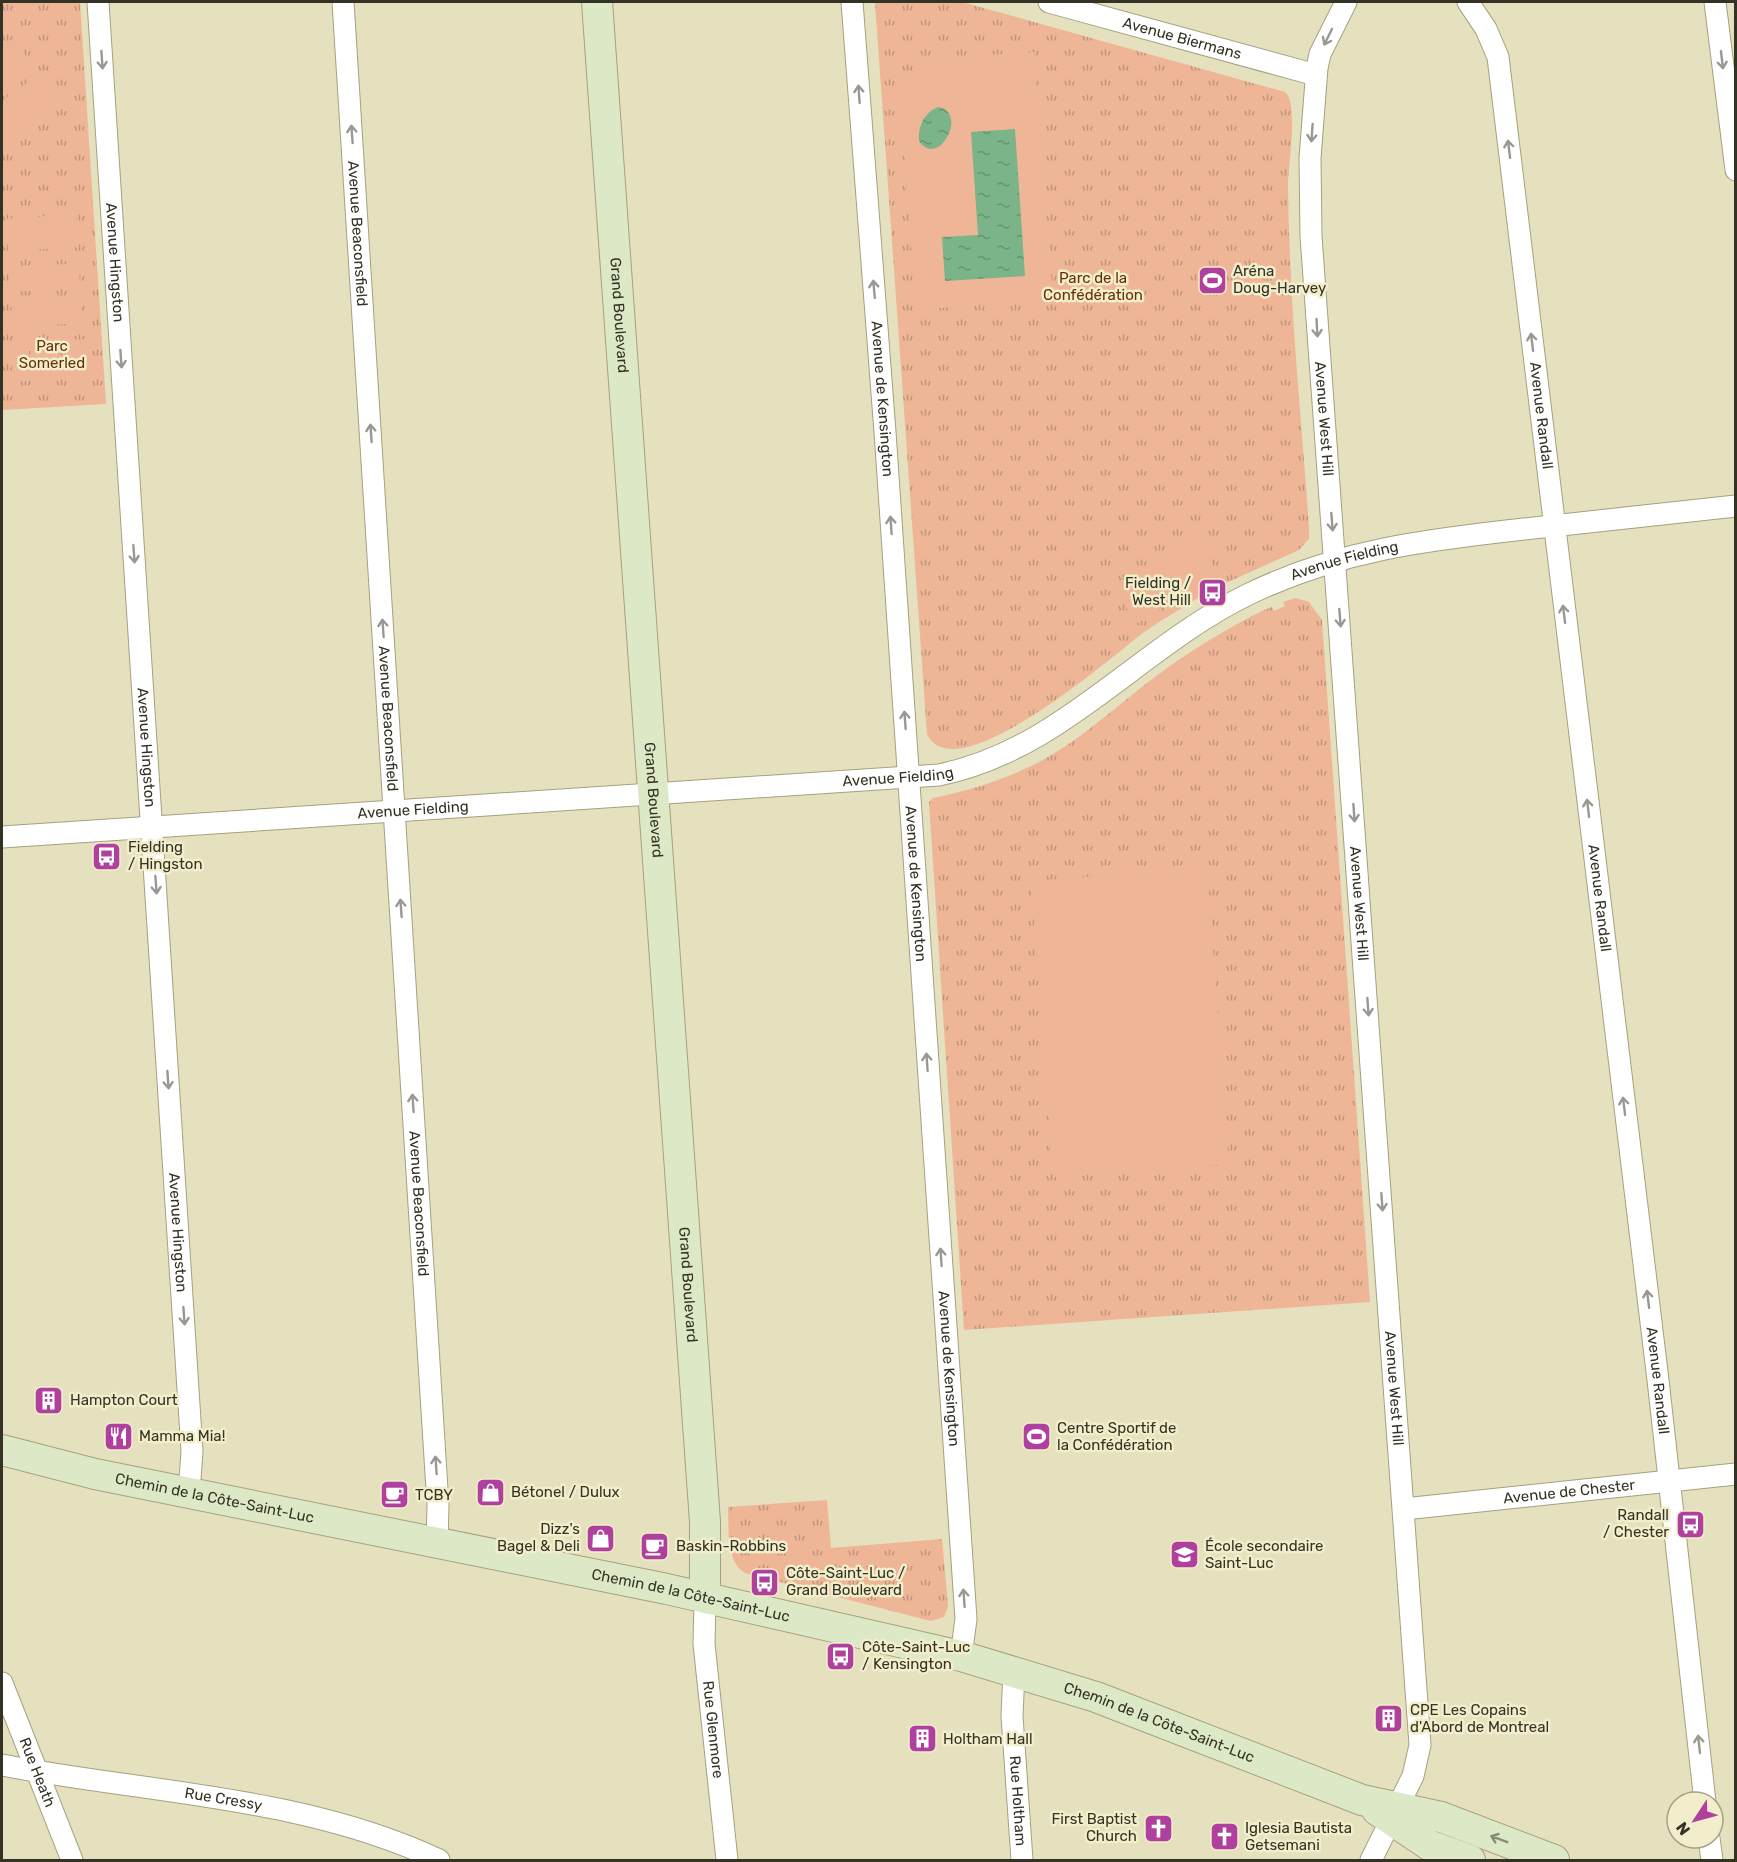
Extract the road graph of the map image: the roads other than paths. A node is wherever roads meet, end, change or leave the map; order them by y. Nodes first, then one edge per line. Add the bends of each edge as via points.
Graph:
1 (98, 2) edge
2 (343, 2) edge
3 (597, 2) edge
4 (852, 2) edge
5 (1049, 2) edge
6 (1346, 2) edge
7 (1468, 2) edge
8 (1715, 2) edge
9 (1100, 8) edge
10 (1316, 75) junction
11 (1736, 170) edge
12 (1736, 506) edge
13 (1554, 525) junction
14 (1335, 560) junction
15 (908, 778) junction
16 (652, 796) junction
17 (395, 812) junction
18 (152, 827) junction
19 (2, 837) edge
20 (2, 1450) edge
21 (1736, 1474) edge
22 (1670, 1482) junction
23 (189, 1493) junction
24 (1404, 1509) junction
25 (436, 1544) junction
26 (705, 1598) junction
27 (961, 1656) junction
28 (1014, 1671) junction
29 (2, 1683) edge
30 (2, 1765) edge
31 (37, 1772) junction
32 (1704, 1790) edge
33 (1393, 1813) junction
34 (72, 1860) edge
35 (439, 1860) edge
36 (726, 1860) edge
37 (1022, 1860) edge
38 (1371, 1860) edge
39 (1470, 1860) edge
40 (1554, 1860) edge

1 -> 18 street, Avenue Hingston
17 -> 2 street, Avenue Beaconsfield
3 - 16 main road, Grand Boulevard
15 -> 4 street, Avenue de Kensington
5 - 9 street, Avenue Biermans
6 -> 10 street, Avenue West Hill via 1320,54
13 -> 7 street, Avenue Randall via 1498,57
8 -> 11 street
9 - 10 street, Avenue Biermans
10 -> 14 street, Avenue West Hill via 1310,226
12 - 13 street, Avenue Fielding
13 - 14 street, Avenue Fielding via 1422,541
22 -> 13 street, Avenue Randall
14 - 15 street, Avenue Fielding via 1259,590 1204,618 1026,744 970,768
14 -> 24 street, Avenue West Hill
15 - 16 street, Avenue Fielding
27 -> 15 street, Avenue de Kensington via 966,1619
16 - 17 street, Avenue Fielding
16 - 26 main road, Grand Boulevard via 705,1522
17 - 18 street, Avenue Fielding
25 -> 17 street, Avenue Beaconsfield via 438,1505
18 - 19 street, Avenue Fielding
18 -> 23 street, Avenue Hingston via 192,1451
20 - 23 main road, Chemin de la Côte-Saint-Luc
21 - 22 street, Avenue de Chester
22 - 24 street, Avenue de Chester
32 -> 22 street, Avenue Randall
23 - 25 main road, Chemin de la Côte-Saint-Luc
24 - 33 street, Avenue West Hill via 1420,1745 1416,1767
25 - 26 main road, Chemin de la Côte-Saint-Luc
26 - 27 main road, Chemin de la Côte-Saint-Luc
26 - 36 street, Rue Glenmore via 704,1644
27 - 28 main road, Chemin de la Côte-Saint-Luc
28 - 33 main road, Chemin de la Côte-Saint-Luc via 1138,1712
28 - 37 street, Rue Holtham via 1012,1716
29 - 31 street, Rue Heath
30 - 31 street, Rue Cressy
31 - 34 street, Rue Heath
31 - 35 street, Rue Cressy via 255,1805 367,1830
33 - 38 street, Avenue West Hill
33 - 39 main road, Chemin de la Côte-Saint-Luc via 1429,1845
40 -> 33 main road, Chemin de la Côte-Saint-Luc via 1441,1817

